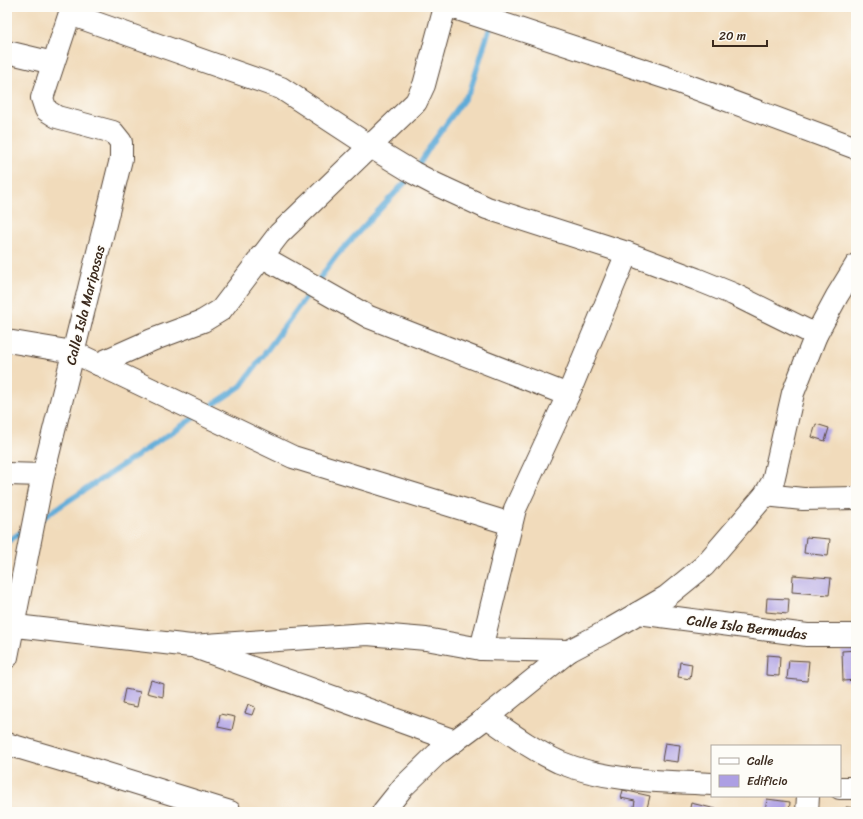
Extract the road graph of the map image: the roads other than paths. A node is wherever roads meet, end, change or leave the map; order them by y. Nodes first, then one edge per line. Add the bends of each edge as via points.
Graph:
1 (445, 7) edge
2 (452, 7) edge
3 (71, 10) edge
4 (7, 52) edge
5 (53, 63) junction
6 (371, 147) junction
7 (856, 148) edge
8 (627, 253) junction
9 (261, 256) junction
10 (856, 265) edge
11 (816, 335) junction
12 (7, 341) edge
13 (73, 352) junction
14 (98, 364) junction
15 (568, 395) junction
16 (7, 474) edge
17 (43, 475) junction
18 (765, 495) junction
19 (856, 498) edge
20 (511, 524) junction
21 (638, 613) junction
22 (10, 625) edge
23 (856, 635) edge
24 (191, 646) junction
25 (481, 649) junction
26 (569, 651) junction
27 (7, 657) edge
28 (487, 717) junction
29 (455, 741) junction
30 (7, 744) edge
31 (711, 784) edge
32 (841, 788) edge
33 (856, 788) edge
34 (808, 797) edge
35 (230, 812) edge
36 (383, 812) edge
37 (807, 812) edge

1 - 6 street via 424,85 416,102
2 - 7 street via 673,80
3 - 5 street, Calle Isla Mariposas
3 - 6 street via 281,88
4 - 5 street
5 - 13 street, Calle Isla Mariposas via 42,98 46,110 57,117 113,132 121,142 121,159
6 - 8 street via 419,176 487,208
6 - 9 street via 279,234
8 - 11 street via 733,294
8 - 15 street
9 - 14 street via 221,310 203,321
9 - 15 street via 369,318
10 - 11 street
11 - 18 street via 793,393 773,481
12 - 13 street
13 - 14 street
13 - 17 street, Calle Isla Mariposas
14 - 20 street via 294,457
15 - 20 street via 515,509
16 - 17 street
17 - 22 street, Calle Isla Mariposas
18 - 19 street via 803,499
18 - 21 street via 704,566 666,597
20 - 25 street
21 - 23 street, Calle Isla Bermudas via 807,635
21 - 26 street
22 - 24 street
22 - 27 street, Calle Isla Mariposas
24 - 25 street via 367,634 426,639
24 - 29 street
25 - 26 street
26 - 28 street
28 - 29 street
28 - 31 street via 535,749 560,762 586,770 630,779
29 - 36 street via 437,754 403,787
30 - 35 street
32 - 33 street
34 - 37 street

